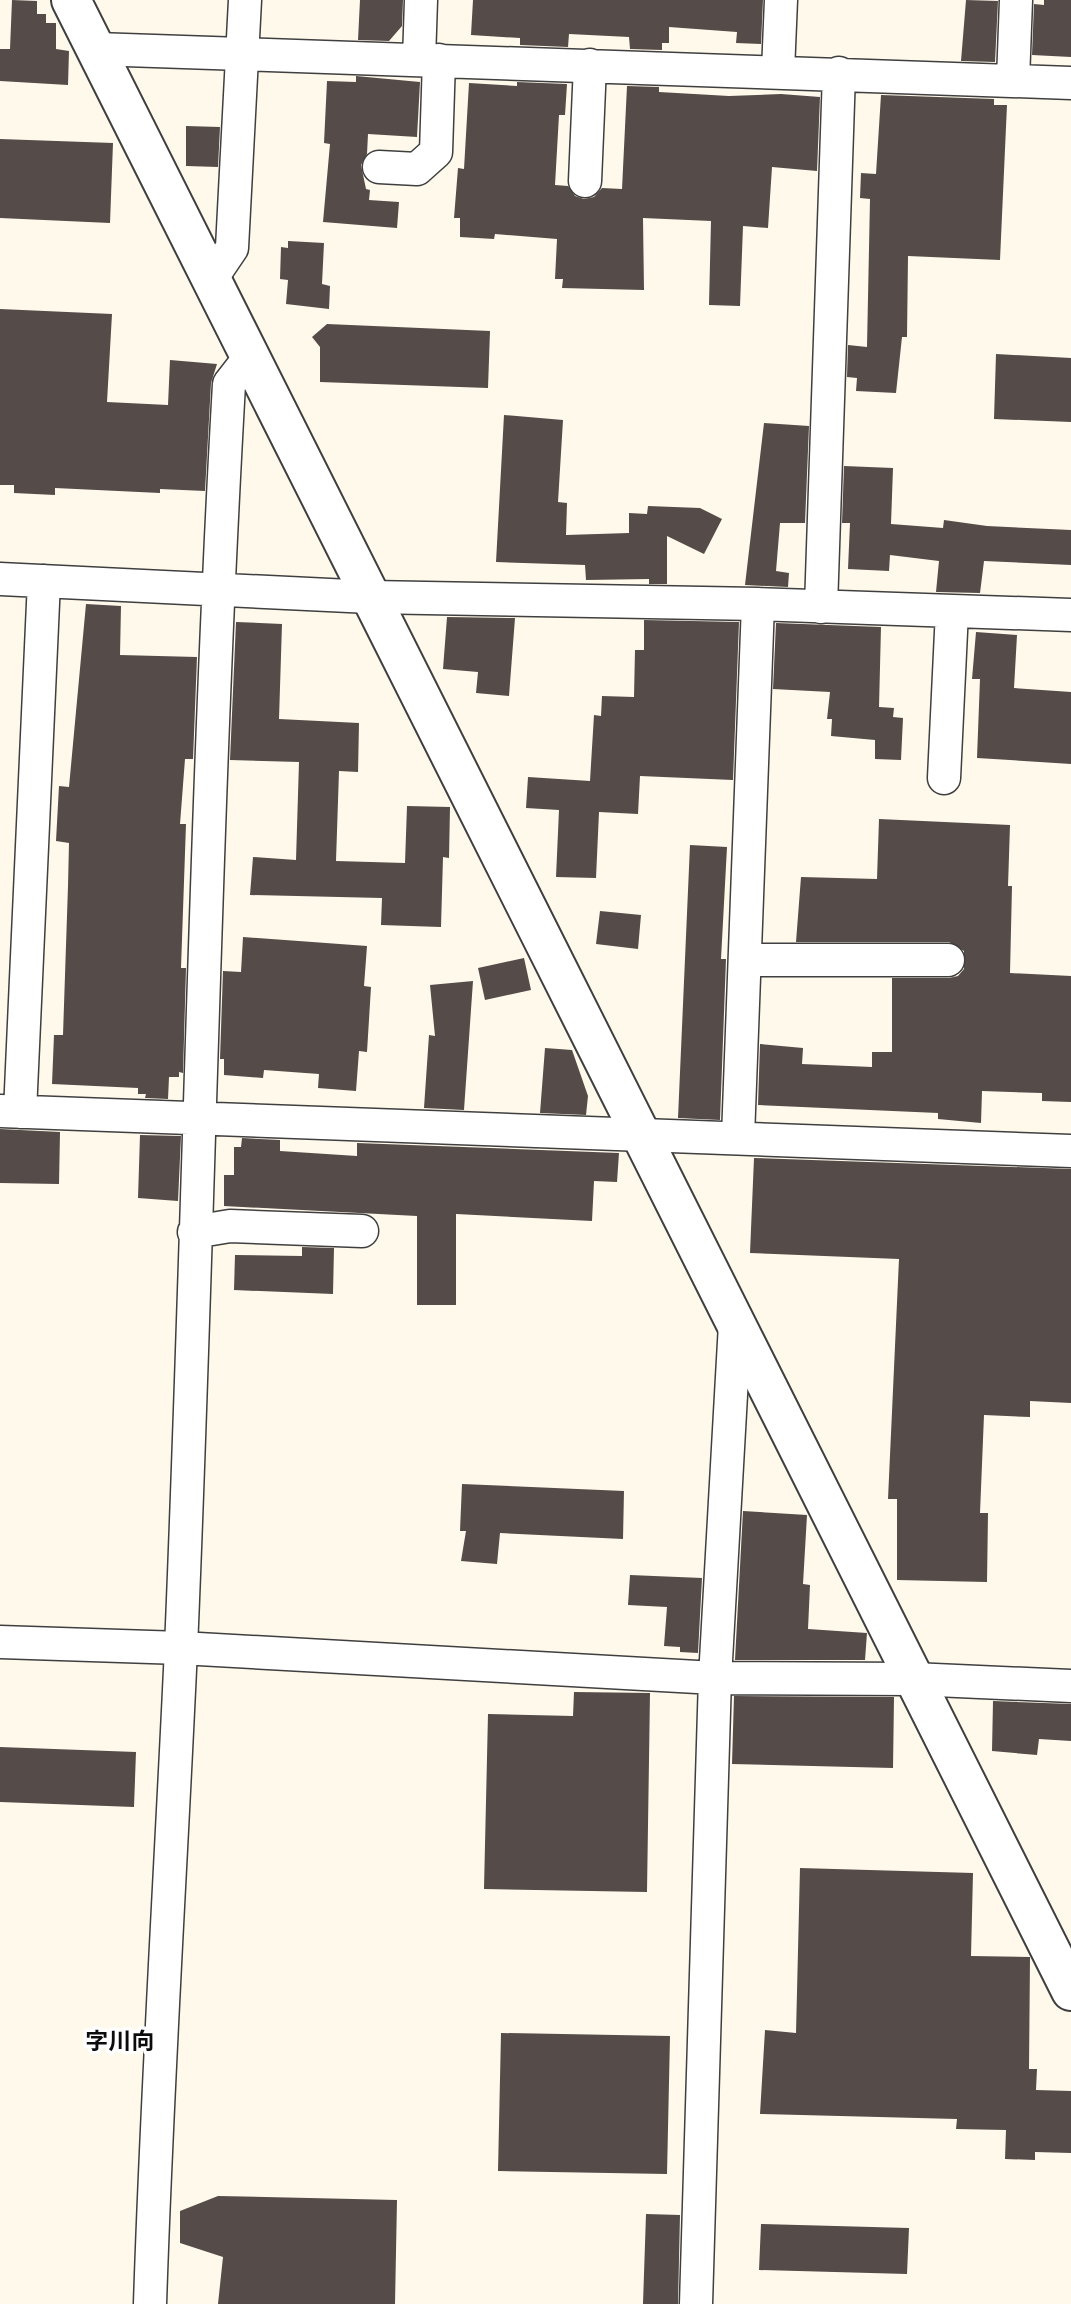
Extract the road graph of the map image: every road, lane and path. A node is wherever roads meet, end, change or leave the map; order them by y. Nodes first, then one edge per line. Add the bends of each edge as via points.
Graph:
1 (71, 0) edge
2 (245, 0) edge
3 (421, 0) edge
4 (781, 0) edge
5 (1016, 0) edge
6 (96, 49) junction
7 (243, 54) junction
8 (429, 60) junction
9 (590, 65) junction
10 (778, 71) junction
11 (839, 73) junction
12 (1013, 80) junction
13 (1071, 83) edge
14 (379, 167) dead end
15 (585, 181) dead end
16 (211, 279) junction
17 (250, 357) junction
18 (0, 579) edge
19 (44, 581) junction
20 (217, 590) junction
21 (370, 597) junction
22 (758, 604) junction
23 (821, 607) junction
24 (952, 611) junction
25 (1071, 615) edge
26 (944, 778) dead end
27 (745, 960) junction
28 (948, 960) dead end
29 (10, 1112) edge
30 (199, 1119) junction
31 (640, 1137) junction
32 (738, 1137) junction
33 (1071, 1151) edge
34 (362, 1231) dead end
35 (194, 1232) junction
36 (735, 1324) junction
37 (0, 1642) edge
38 (181, 1648) junction
39 (715, 1678) junction
40 (913, 1679) junction
41 (1071, 1686) edge
42 (1071, 1991) edge
43 (150, 2304) edge
44 (696, 2304) edge

1 - 6 street
2 - 7 street
3 - 8 street
4 - 10 street
5 - 12 street
6 - 7 street
6 - 16 street
7 - 8 street
7 - 16 street via 232,248
8 - 9 street
8 - 14 street via 436,152 417,169
9 - 10 street
9 - 15 street
10 - 11 street
11 - 12 street
11 - 23 street
12 - 13 street
16 - 17 street
17 - 20 street via 229,384
17 - 21 street
18 - 19 street
19 - 20 street
19 - 29 street
20 - 21 street
20 - 30 street
21 - 22 street
21 - 31 street
22 - 23 street
22 - 27 street
23 - 24 street
24 - 25 street
24 - 26 street
27 - 28 street
27 - 32 street
29 - 30 street
30 - 31 street
30 - 35 street
31 - 32 street
31 - 36 street
32 - 33 street
34 - 35 street via 230,1226
35 - 38 street
36 - 39 street
36 - 40 street
37 - 38 street
38 - 39 street
38 - 43 street
39 - 40 street
39 - 44 street
40 - 41 street
40 - 42 street

